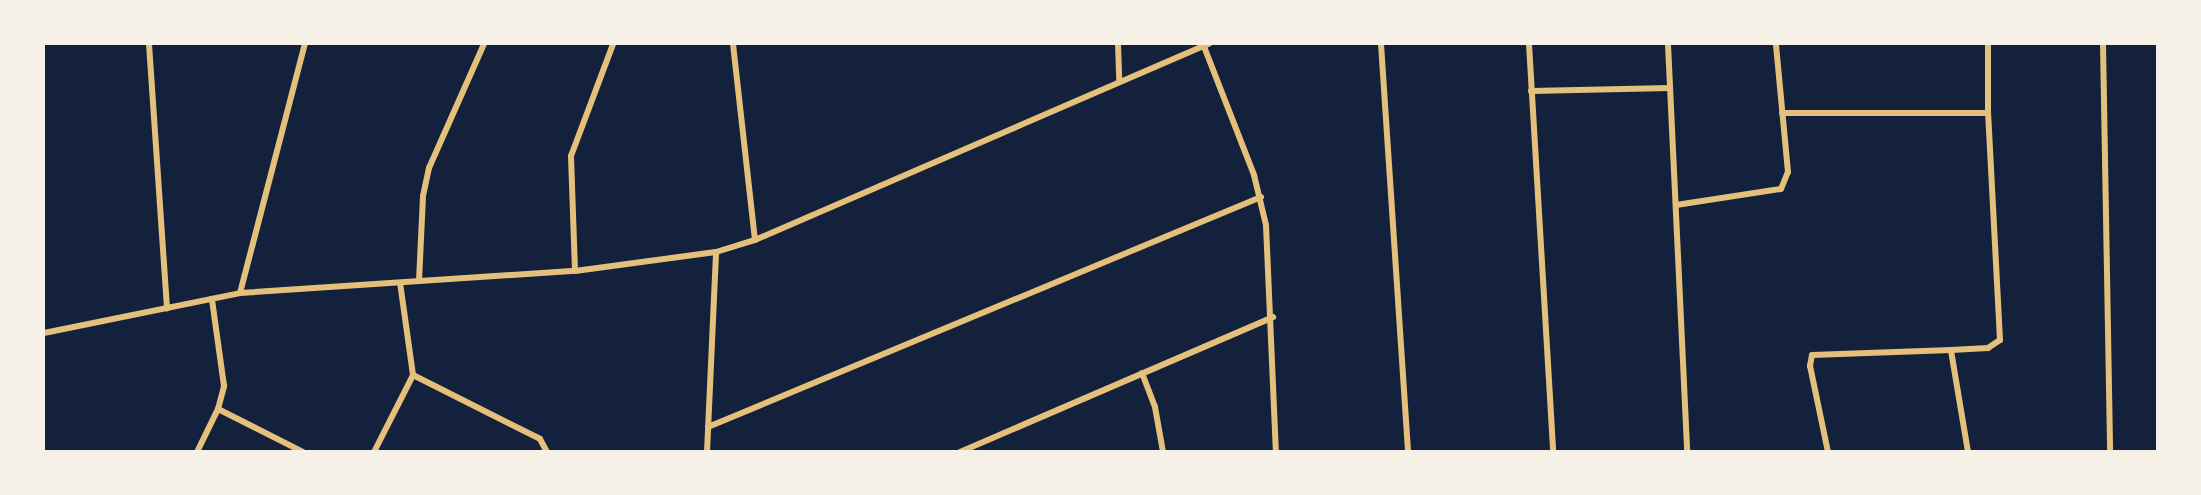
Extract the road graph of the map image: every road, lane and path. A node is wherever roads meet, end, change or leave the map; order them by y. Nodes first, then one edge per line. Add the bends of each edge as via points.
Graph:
1 (148, 44) edge
2 (305, 44) edge
3 (484, 44) edge
4 (613, 44) edge
5 (733, 44) edge
6 (1118, 44) edge
7 (1205, 44) edge
8 (1381, 44) edge
9 (1529, 44) edge
10 (1668, 44) edge
11 (1776, 44) edge
12 (1988, 44) edge
13 (2103, 44) edge
14 (1119, 80) junction
15 (1671, 88) junction
16 (1531, 91) junction
17 (1782, 113) junction
18 (1988, 113) junction
19 (1261, 197) junction
20 (1676, 205) junction
21 (755, 240) junction
22 (716, 252) junction
23 (575, 271) junction
24 (419, 281) junction
25 (400, 282) junction
26 (240, 293) junction
27 (212, 299) junction
28 (167, 308) junction
29 (1273, 316) junction
30 (44, 333) edge
31 (1951, 350) junction
32 (1142, 373) junction
33 (413, 375) junction
34 (218, 409) junction
35 (708, 428) junction
36 (197, 452) edge
37 (303, 452) edge
38 (374, 452) edge
39 (547, 452) edge
40 (706, 452) edge
41 (960, 452) edge
42 (1163, 452) edge
43 (1276, 452) edge
44 (1408, 452) edge
45 (1552, 452) edge
46 (1687, 452) edge
47 (1828, 452) edge
48 (1968, 452) edge
49 (2110, 452) edge

1 - 28 street
2 - 26 street
3 - 24 street via 429,168 423,196
4 - 23 street via 571,156
5 - 21 street
6 - 14 street
7 - 14 street
7 - 19 street
8 - 44 street
9 - 16 street
10 - 15 street
11 - 17 street
12 - 18 street
13 - 49 street
14 - 21 street
15 - 16 street
15 - 20 street
16 - 45 street
17 - 18 street
17 - 20 street via 1788,172 1781,189
18 - 31 street via 2000,340 1988,348
19 - 29 street
19 - 35 street
20 - 46 street
21 - 22 street
22 - 23 street
22 - 35 street
23 - 24 street
24 - 25 street
25 - 26 street
25 - 33 street
26 - 27 street
27 - 28 street
27 - 34 street via 223,374
28 - 30 street
29 - 32 street
29 - 43 street
31 - 47 street via 1812,355 1810,366
31 - 48 street
32 - 41 street
32 - 42 street via 1155,407
33 - 38 street
33 - 39 street via 540,439
34 - 36 street
34 - 37 street
35 - 40 street

